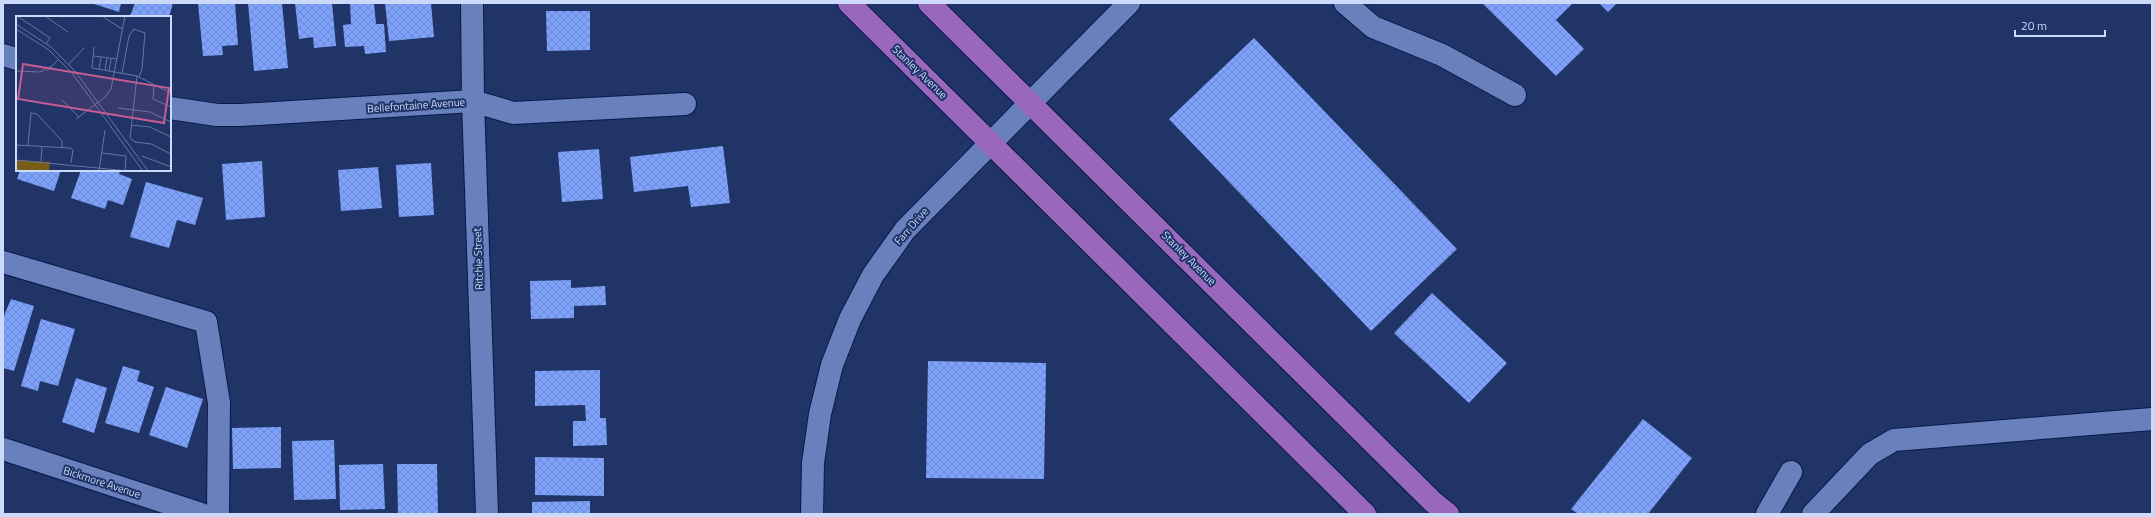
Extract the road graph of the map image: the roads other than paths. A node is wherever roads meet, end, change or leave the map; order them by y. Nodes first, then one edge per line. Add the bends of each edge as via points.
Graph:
1 (472, 3) edge
2 (849, 3) edge
3 (929, 3) edge
4 (1129, 3) edge
5 (1345, 3) edge
6 (3, 55) edge
7 (16, 59) edge
8 (1515, 95) dead end
9 (473, 101) junction
10 (1031, 103) junction
11 (685, 104) dead end
12 (171, 108) edge
13 (991, 142) junction
14 (3, 262) edge
15 (2152, 419) edge
16 (3, 449) edge
17 (1791, 472) dead end
18 (201, 514) edge
19 (218, 514) edge
20 (487, 514) edge
21 (812, 514) edge
22 (1365, 514) edge
23 (1448, 514) edge
24 (1767, 514) edge
25 (1813, 514) edge

1 - 9 street, Ritchie Street
2 - 13 main road, Stanley Avenue
3 - 10 main road, Stanley Avenue
4 - 10 street, Farr Drive
5 - 8 street via 1373,26 1442,55
6 - 7 street
9 - 11 street, Bellefontaine Avenue via 513,113
9 - 12 street, Bellefontaine Avenue via 241,115 217,115
9 - 20 street, Ritchie Street
10 - 13 street, Farr Drive
10 - 23 main road, Stanley Avenue
13 - 21 street, Farr Drive via 905,230 873,275 850,319 832,366 820,414 813,464
13 - 22 main road, Stanley Avenue
14 - 19 street via 206,322 219,403
15 - 25 street via 1894,440 1870,454
16 - 18 street, Bickmore Avenue
17 - 24 street

